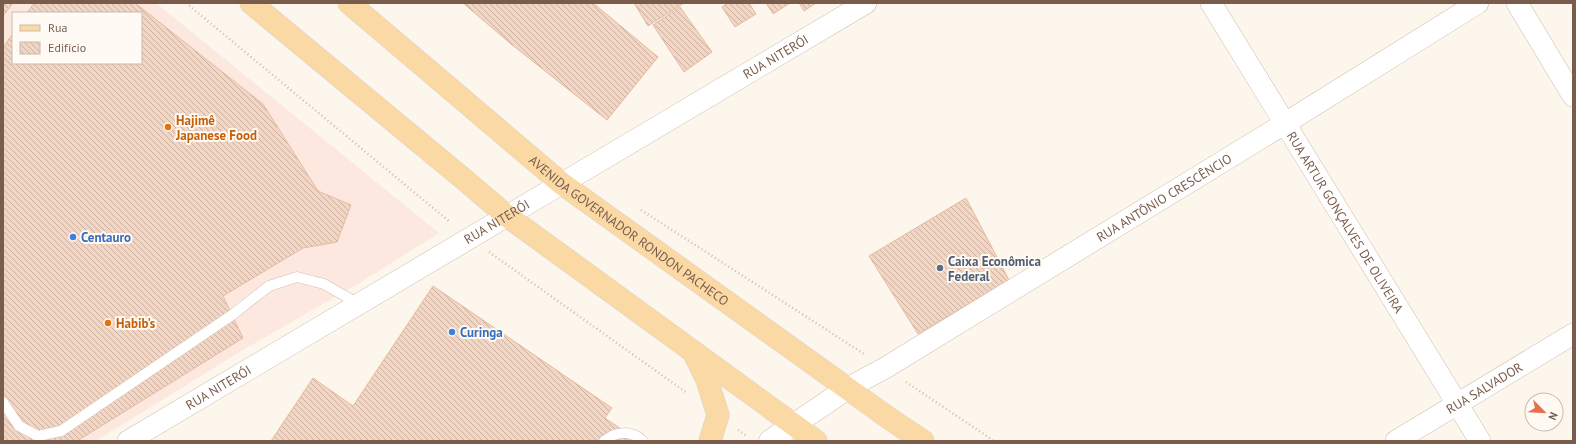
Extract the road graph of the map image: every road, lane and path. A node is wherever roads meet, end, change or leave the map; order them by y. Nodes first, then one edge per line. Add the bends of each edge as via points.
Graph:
1 (251, 3) edge
2 (349, 3) edge
3 (866, 3) edge
4 (1211, 3) edge
5 (1478, 3) edge
6 (1517, 3) edge
7 (1573, 96) edge
8 (1284, 124) junction
9 (561, 183) junction
10 (641, 210) dead end
11 (506, 216) junction
12 (357, 303) junction
13 (1573, 334) edge
14 (694, 352) junction
15 (885, 368) junction
16 (848, 388) junction
17 (3, 402) edge
18 (1457, 404) junction
19 (794, 425) junction
20 (128, 441) edge
21 (604, 441) edge
22 (643, 441) edge
23 (710, 441) edge
24 (770, 441) edge
25 (816, 441) edge
26 (923, 441) edge
27 (994, 441) edge
28 (1396, 441) edge
29 (1480, 441) edge

1 - 11 main road
2 - 9 main road, AVENIDA GOVERNADOR RONDON PACHECO
3 - 9 street, RUA NITERÓI
4 - 8 street, RUA ARTUR GONÇALVES DE OLIVEIRA
5 - 8 street, RUA ANTÔNIO CRESCÊNCIO
6 - 7 street
8 - 15 street, RUA ANTÔNIO CRESCÊNCIO
8 - 18 street, RUA ARTUR GONÇALVES DE OLIVEIRA
9 - 11 street, RUA NITERÓI
9 - 16 main road, AVENIDA GOVERNADOR RONDON PACHECO
10 - 15 path
11 - 12 street, RUA NITERÓI
11 - 14 main road
12 - 17 lane via 324,284 298,277 269,286 232,315 61,430 38,436 19,426
12 - 20 street, RUA NITERÓI
13 - 18 street, RUA SALVADOR
14 - 19 main road
14 - 23 main road via 707,380 718,415
15 - 16 street, RUA ANTÔNIO CRESCÊNCIO
15 - 27 path
16 - 19 main road
16 - 26 main road, AVENIDA GOVERNADOR RONDON PACHECO
18 - 28 street, RUA SALVADOR
18 - 29 street, RUA ARTUR GONÇALVES DE OLIVEIRA
19 - 24 main road
19 - 25 main road
21 - 22 lane via 618,433 629,432

